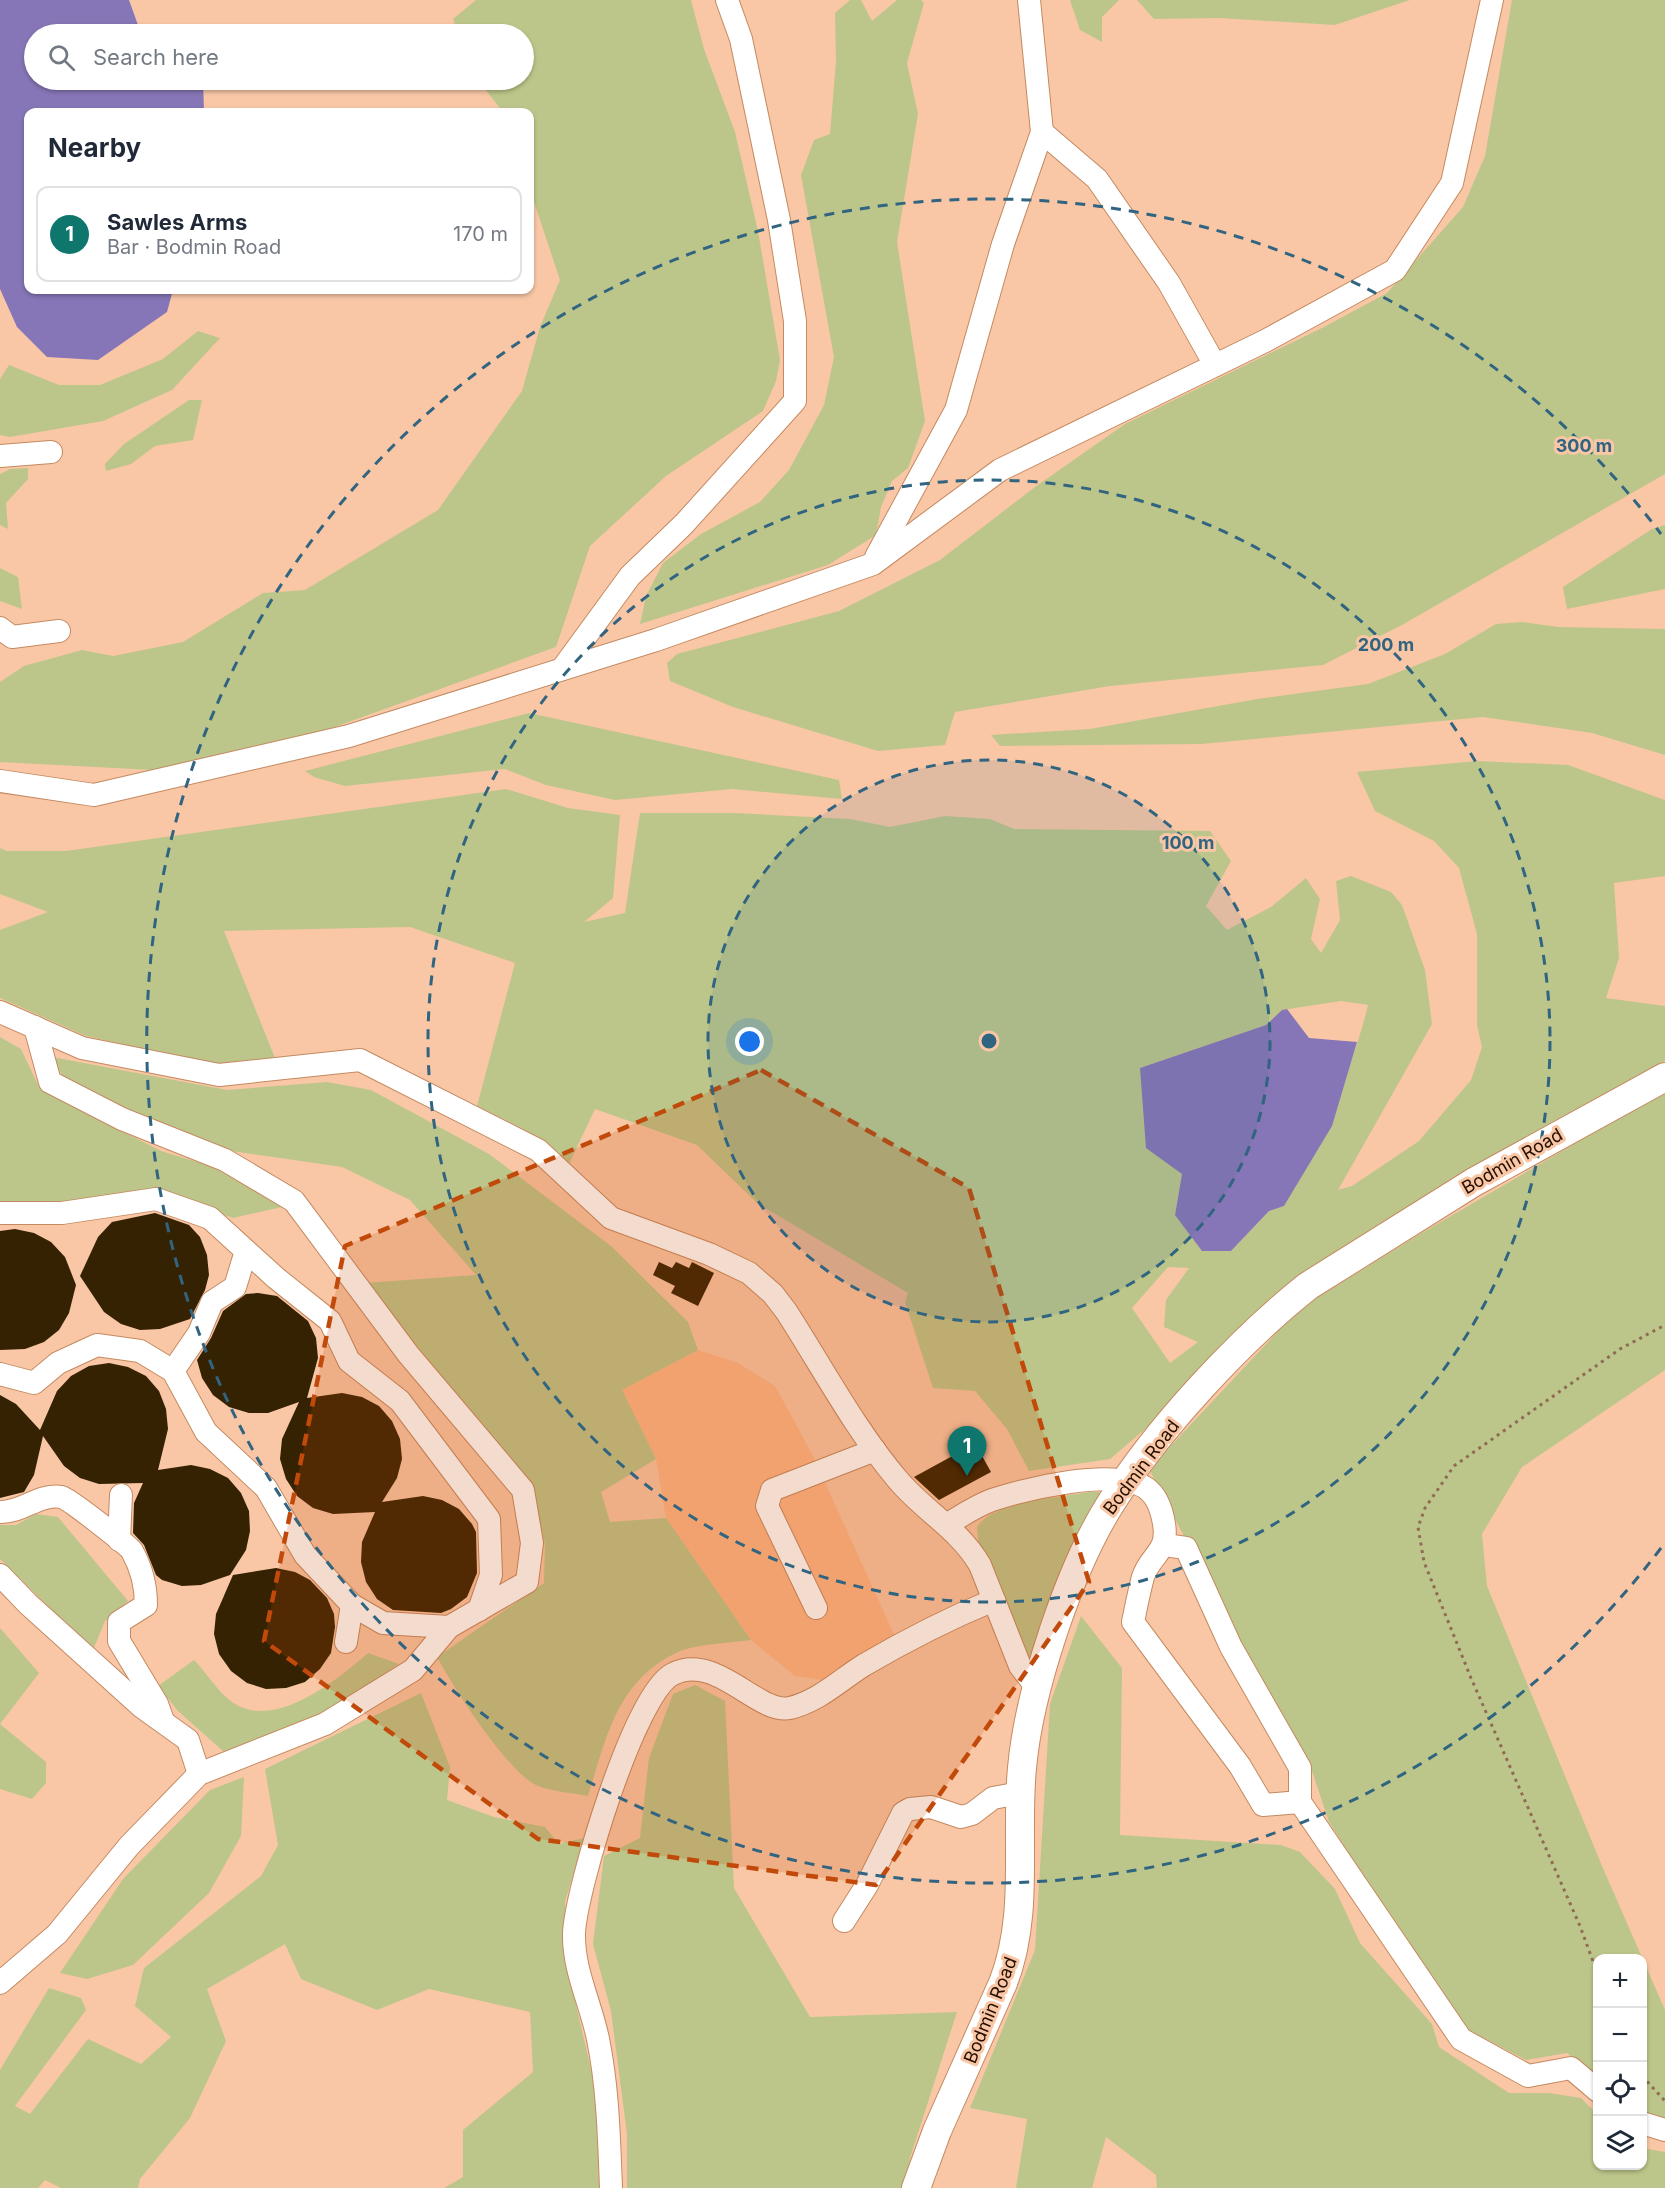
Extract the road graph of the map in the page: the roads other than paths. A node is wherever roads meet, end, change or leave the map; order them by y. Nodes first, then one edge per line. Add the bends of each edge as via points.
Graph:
1 (727, 0) edge
2 (1029, 0) edge
3 (1492, 0) edge
4 (1042, 132) junction
5 (1215, 365) junction
6 (51, 452) dead end
7 (0, 456) edge
8 (873, 564) junction
9 (0, 627) edge
10 (59, 631) dead end
11 (562, 669) junction
12 (0, 781) edge
13 (0, 1012) edge
14 (35, 1027) junction
15 (1665, 1077) edge
16 (0, 1213) edge
17 (246, 1251) junction
18 (173, 1371) junction
19 (0, 1374) edge
20 (875, 1449) junction
21 (1125, 1481) junction
22 (121, 1495) dead end
23 (0, 1512) edge
24 (948, 1524) junction
25 (119, 1540) junction
26 (1165, 1545) junction
27 (0, 1575) edge
28 (994, 1600) junction
29 (352, 1605) junction
30 (816, 1608) dead end
31 (479, 1610) junction
32 (448, 1627) junction
33 (346, 1642) dead end
34 (1037, 1688) junction
35 (163, 1721) junction
36 (199, 1774) junction
37 (1020, 1793) junction
38 (1300, 1802) junction
39 (844, 1921) dead end
40 (0, 1983) edge
41 (1593, 2087) edge
42 (1647, 2125) edge
43 (1665, 2130) edge
44 (611, 2188) edge
45 (916, 2188) edge

1 - 11 street via 741,39 779,220 795,321 795,401 692,516 630,576
2 - 4 street
3 - 5 street via 1452,183 1395,270
4 - 5 street via 1097,179 1169,283
4 - 8 street via 1003,244 956,410
5 - 8 street via 1000,470
6 - 7 street
8 - 11 street
9 - 10 street via 12,637
11 - 12 street via 349,736 94,795
13 - 14 street
14 - 20 street via 82,1048 219,1075 360,1060 538,1150 611,1218 709,1254 762,1282 786,1311
14 - 31 street via 50,1082 122,1119 225,1160 294,1201 408,1354 523,1490 532,1543 526,1581
15 - 21 main road, Bodmin Road via 1474,1182 1308,1286 1230,1359
16 - 17 street via 62,1213 156,1199 210,1218
17 - 18 street via 235,1287 212,1302 199,1333
17 - 31 street via 330,1321 349,1360 400,1401 489,1519 491,1575
18 - 19 street via 140,1351 97,1345 58,1363 34,1383
18 - 29 street via 206,1432 267,1488 305,1555
20 - 24 street via 910,1493
20 - 30 street via 772,1490 767,1506
21 - 24 street via 1091,1481 1019,1493 980,1505
21 - 26 street via 1140,1485 1154,1496 1164,1524
21 - 34 main road, Bodmin Road via 1084,1556
22 - 25 street
23 - 25 street via 13,1512 44,1497 64,1497
24 - 28 street via 971,1549
25 - 35 street via 132,1550 146,1588 146,1605 119,1622 119,1641
26 - 38 street via 1186,1548 1231,1647 1300,1768
26 - 38 street via 1144,1574 1133,1622 1240,1766 1263,1805
27 - 35 street via 142,1707
28 - 34 street via 1020,1666
28 - 44 street via 887,1653 833,1688 787,1708 696,1668 671,1674 660,1683 638,1724 614,1784 588,1867 574,1934 576,1958 604,2073
29 - 32 street via 383,1623
29 - 33 street
31 - 32 street
32 - 36 street via 413,1670 325,1724
34 - 37 main road, Bodmin Road via 1025,1742
35 - 36 street via 188,1740
36 - 40 street via 129,1846 57,1934
37 - 39 street via 993,1798 977,1811 961,1817 931,1807 903,1813
37 - 45 main road, Bodmin Road via 1019,1921 1013,1954
38 - 41 street via 1461,2039 1528,2076 1571,2068
42 - 43 street

